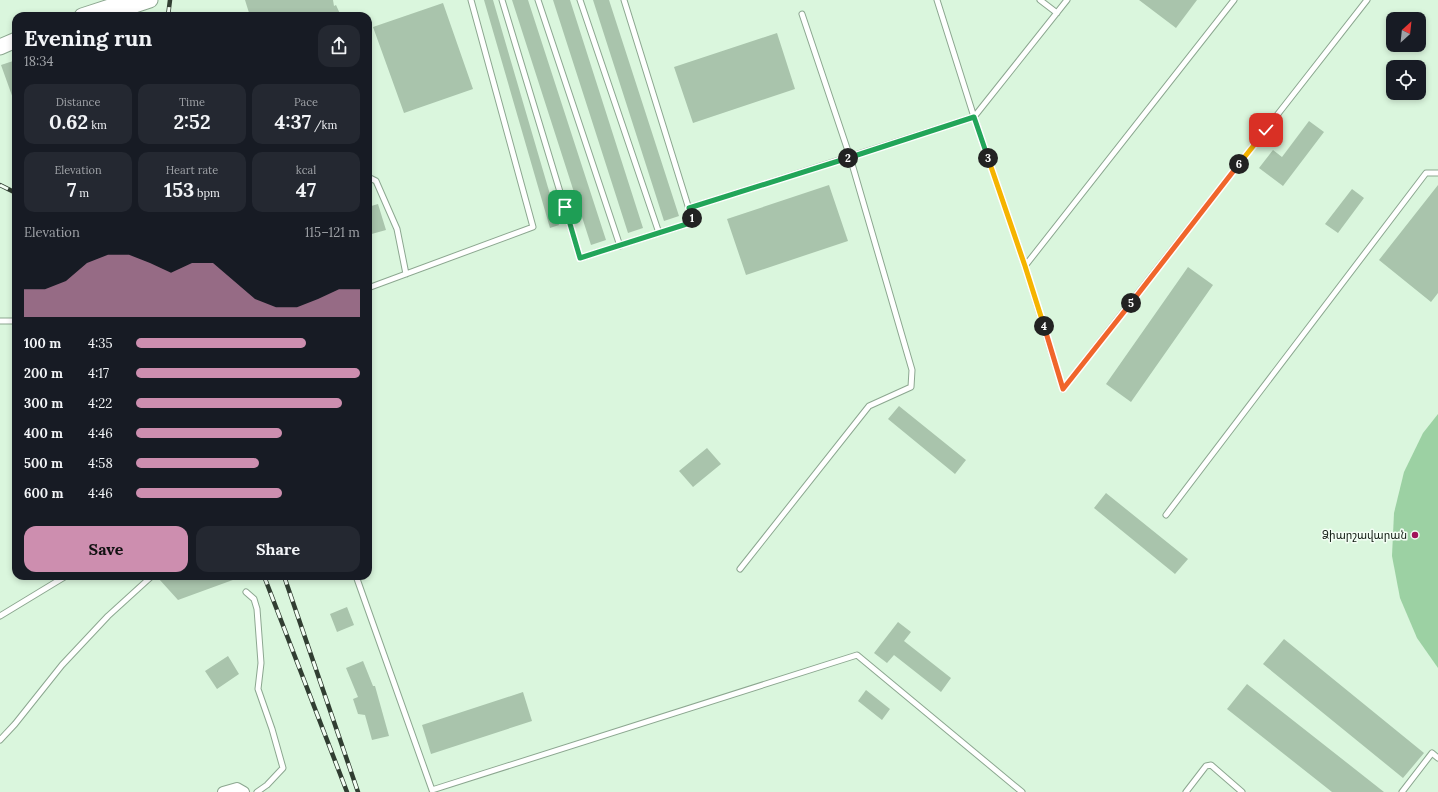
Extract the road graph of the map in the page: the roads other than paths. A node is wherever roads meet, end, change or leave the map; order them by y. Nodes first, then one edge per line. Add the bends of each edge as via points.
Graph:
1 (131, 0) edge
2 (150, 0) edge
3 (471, 0) edge
4 (502, 0) edge
5 (538, 0) edge
6 (580, 0) edge
7 (624, 0) edge
8 (937, 0) edge
9 (1040, 0) edge
10 (1067, 0) edge
11 (1234, 0) edge
12 (1367, 0) edge
13 (106, 12) edge
14 (109, 12) edge
15 (1057, 13) junction
16 (802, 14) dead end
17 (12, 42) edge
18 (12, 45) edge
19 (0, 47) edge
20 (974, 117) junction
21 (850, 157) junction
22 (1438, 173) edge
23 (372, 179) edge
24 (689, 208) junction
25 (659, 233) junction
26 (620, 246) junction
27 (1025, 266) junction
28 (406, 274) junction
29 (372, 287) edge
30 (0, 320) edge
31 (12, 322) edge
32 (1166, 515) dead end
33 (740, 569) dead end
34 (59, 580) edge
35 (148, 580) edge
36 (357, 580) edge
37 (246, 592) dead end
38 (0, 616) edge
39 (0, 740) edge
40 (1438, 758) edge
41 (1239, 791) edge
42 (223, 792) edge
43 (244, 792) edge
44 (257, 792) edge
45 (1022, 792) edge
46 (1186, 792) edge
47 (1402, 792) edge

1 - 13 main road
2 - 14 main road
3 - 28 lane via 533,227
4 - 26 lane via 580,258
5 - 26 lane
6 - 25 lane
7 - 24 lane
8 - 20 lane
9 - 15 lane
10 - 15 lane
11 - 27 lane
12 - 27 lane via 1063,389
15 - 20 lane
16 - 21 lane
17 - 19 main road
18 - 19 main road
20 - 21 lane
20 - 27 lane
21 - 24 lane
21 - 33 lane via 912,370 911,387 869,406
22 - 32 lane via 1426,173
23 - 28 lane via 376,181 397,229
24 - 25 lane via 693,222
25 - 26 lane
28 - 29 lane
30 - 31 lane
34 - 38 lane
35 - 39 lane via 108,616 62,665
36 - 45 lane via 432,790 857,655
37 - 44 lane via 254,599 257,610 260,663 258,689 282,768
40 - 47 lane via 1432,753
41 - 46 lane via 1209,765
42 - 43 street via 237,788

